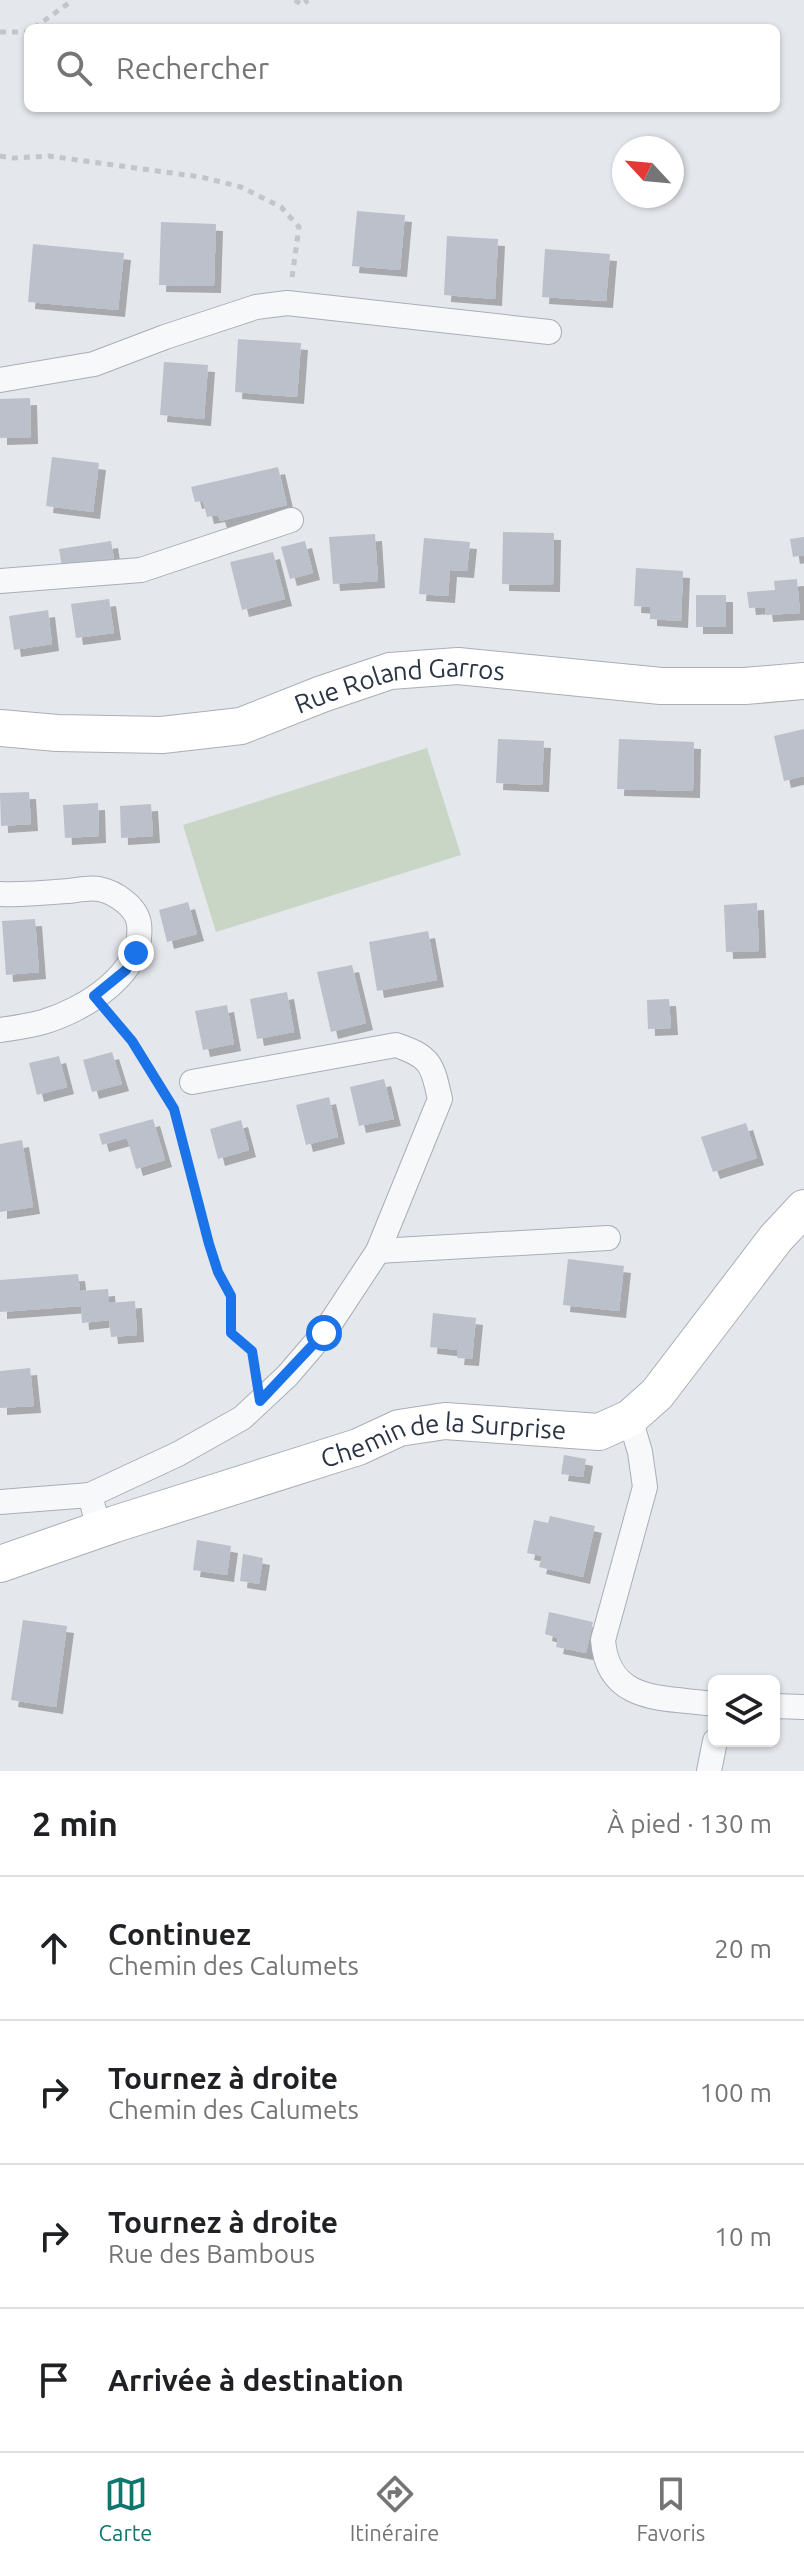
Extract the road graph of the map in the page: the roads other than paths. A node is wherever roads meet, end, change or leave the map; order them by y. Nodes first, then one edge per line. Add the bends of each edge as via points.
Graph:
1 (549, 332) dead end
2 (0, 380) edge
3 (291, 520) dead end
4 (0, 581) edge
5 (804, 681) edge
6 (0, 728) edge
7 (0, 894) edge
8 (0, 1030) edge
9 (192, 1082) dead end
10 (804, 1208) edge
11 (608, 1238) dead end
12 (378, 1251) junction
13 (630, 1418) junction
14 (90, 1495) junction
15 (0, 1502) edge
16 (99, 1529) junction
17 (0, 1564) edge
18 (708, 1703) edge
19 (780, 1706) edge
20 (804, 1707) edge
21 (714, 1747) edge
22 (709, 1771) edge

1 - 2 street via 287,303 243,311 94,364
3 - 4 street via 141,570
5 - 6 main road, Rue Roland Garros via 661,686 458,666 390,671 241,726 162,735
7 - 8 street via 98,888 128,905 138,918 140,937 126,970 94,996 43,1022
9 - 12 street via 396,1045 421,1054 434,1073 440,1099
10 - 13 main road, Chemin de la Surprise via 657,1394
11 - 12 street
12 - 14 street via 324,1333 242,1418
13 - 16 main road, Chemin de la Surprise via 599,1432 445,1421 399,1428 358,1447
13 - 18 street via 645,1487 603,1640 605,1661 615,1679 636,1693
14 - 15 street
14 - 16 street
16 - 17 main road, Chemin de la Surprise
19 - 20 street
21 - 22 street

